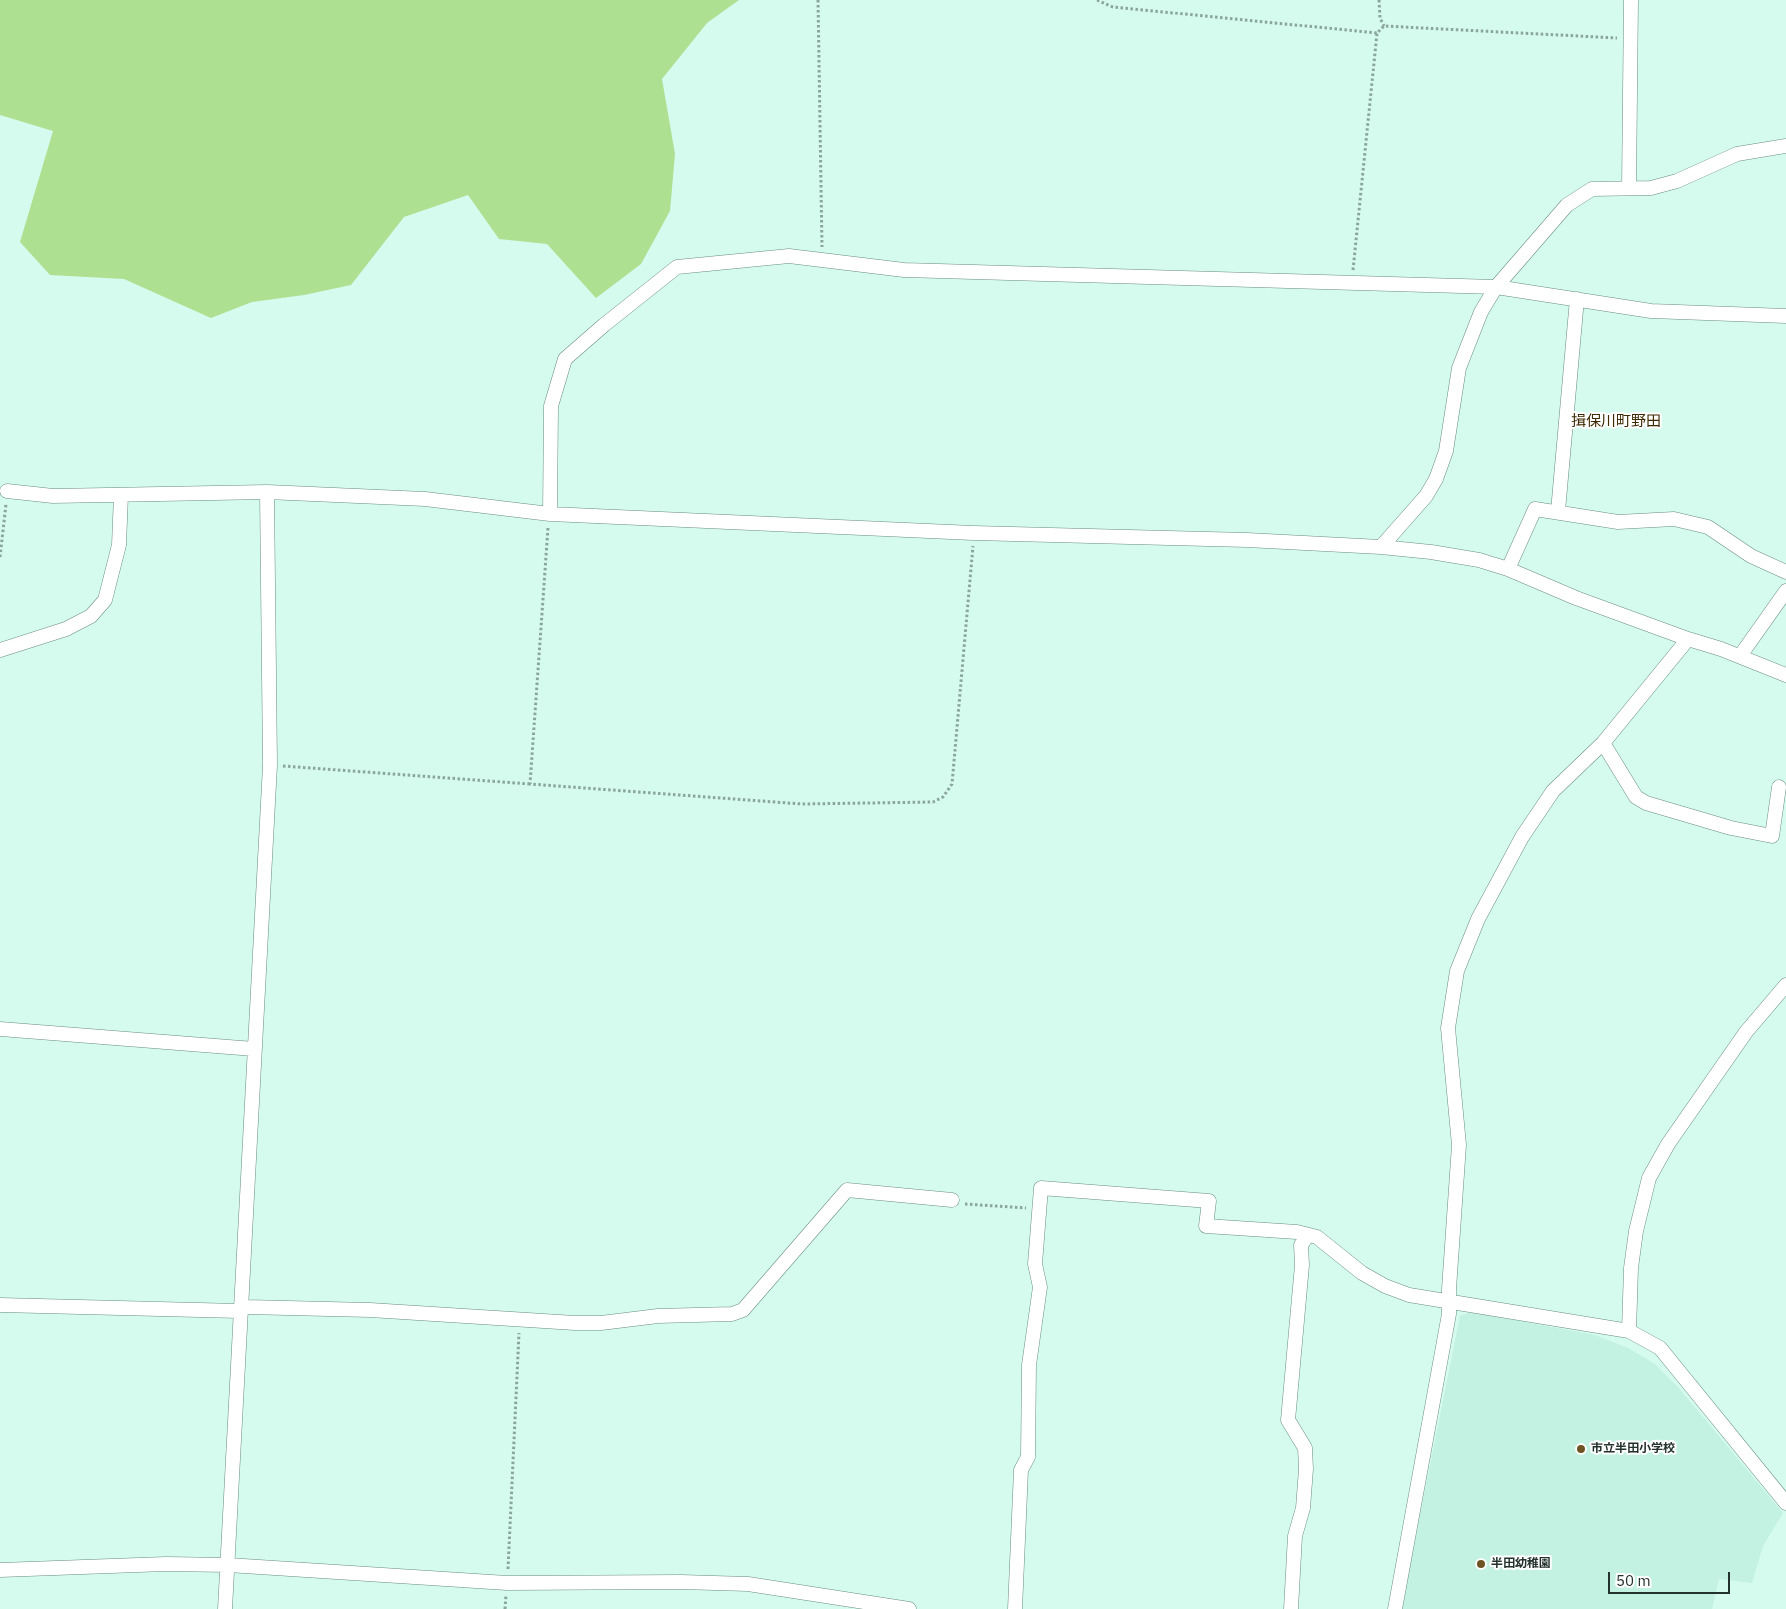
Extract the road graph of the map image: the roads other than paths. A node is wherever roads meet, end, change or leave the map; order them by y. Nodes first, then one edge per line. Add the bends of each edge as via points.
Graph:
1 (1631, 0) edge
2 (1786, 146) edge
3 (1629, 188) junction
4 (1496, 287) junction
5 (1577, 299) junction
6 (1786, 316) edge
7 (7, 491) road end
8 (267, 492) junction
9 (121, 495) junction
10 (1558, 511) junction
11 (550, 514) junction
12 (1381, 547) junction
13 (1508, 569) junction
14 (1786, 572) edge
15 (1786, 591) edge
16 (1688, 639) junction
17 (0, 650) edge
18 (1740, 656) junction
19 (1786, 675) edge
20 (1603, 743) junction
21 (1779, 787) dead end
22 (1786, 985) edge
23 (0, 1030) edge
24 (254, 1049) junction
25 (952, 1200) road end
26 (1308, 1235) junction
27 (1450, 1301) junction
28 (0, 1305) edge
29 (239, 1311) junction
30 (1629, 1331) junction
31 (1786, 1503) edge
32 (228, 1566) junction
33 (0, 1570) edge
34 (225, 1609) edge
35 (909, 1609) edge
36 (1015, 1609) edge
37 (1291, 1609) edge
38 (1395, 1609) edge

1 - 3 street
2 - 3 street via 1737,154 1678,181 1651,188
3 - 4 street via 1592,189 1576,197
4 - 5 street
4 - 11 street via 904,270 789,256 676,266 565,359 551,406
4 - 12 street via 1481,312 1459,368 1446,451 1436,479 1426,496
5 - 6 street via 1651,311
5 - 10 street
7 - 9 street via 53,496
8 - 9 street
8 - 11 street via 425,499
8 - 24 street via 270,765
9 - 17 street via 119,545 106,600 91,616 66,629
10 - 13 street via 1535,509
10 - 14 street via 1618,522 1674,519 1708,527 1751,556
11 - 12 street
12 - 13 street via 1479,560
13 - 16 street
15 - 18 street
16 - 18 street
16 - 20 street
18 - 19 street
20 - 21 street via 1636,797 1646,804 1730,828 1772,836
20 - 27 street via 1553,791 1522,837 1469,936 1457,971 1448,1028 1459,1145
22 - 30 street via 1746,1032 1668,1144 1649,1178 1631,1268
23 - 24 street
24 - 29 street
25 - 29 street via 847,1190 743,1310 732,1314 658,1316 601,1323 387,1311 246,1307
26 - 27 street via 1317,1237 1362,1273 1385,1286 1409,1295
26 - 36 street via 1206,1226 1208,1201 1041,1188 1035,1264 1040,1287 1029,1365 1028,1457 1021,1470
26 - 37 street via 1301,1245 1288,1420 1305,1448 1306,1469 1303,1508 1295,1536
27 - 30 street
27 - 38 street
28 - 29 street
29 - 32 street
30 - 31 street via 1660,1348
32 - 33 street via 166,1564
32 - 34 street
32 - 35 street via 507,1583 748,1584

